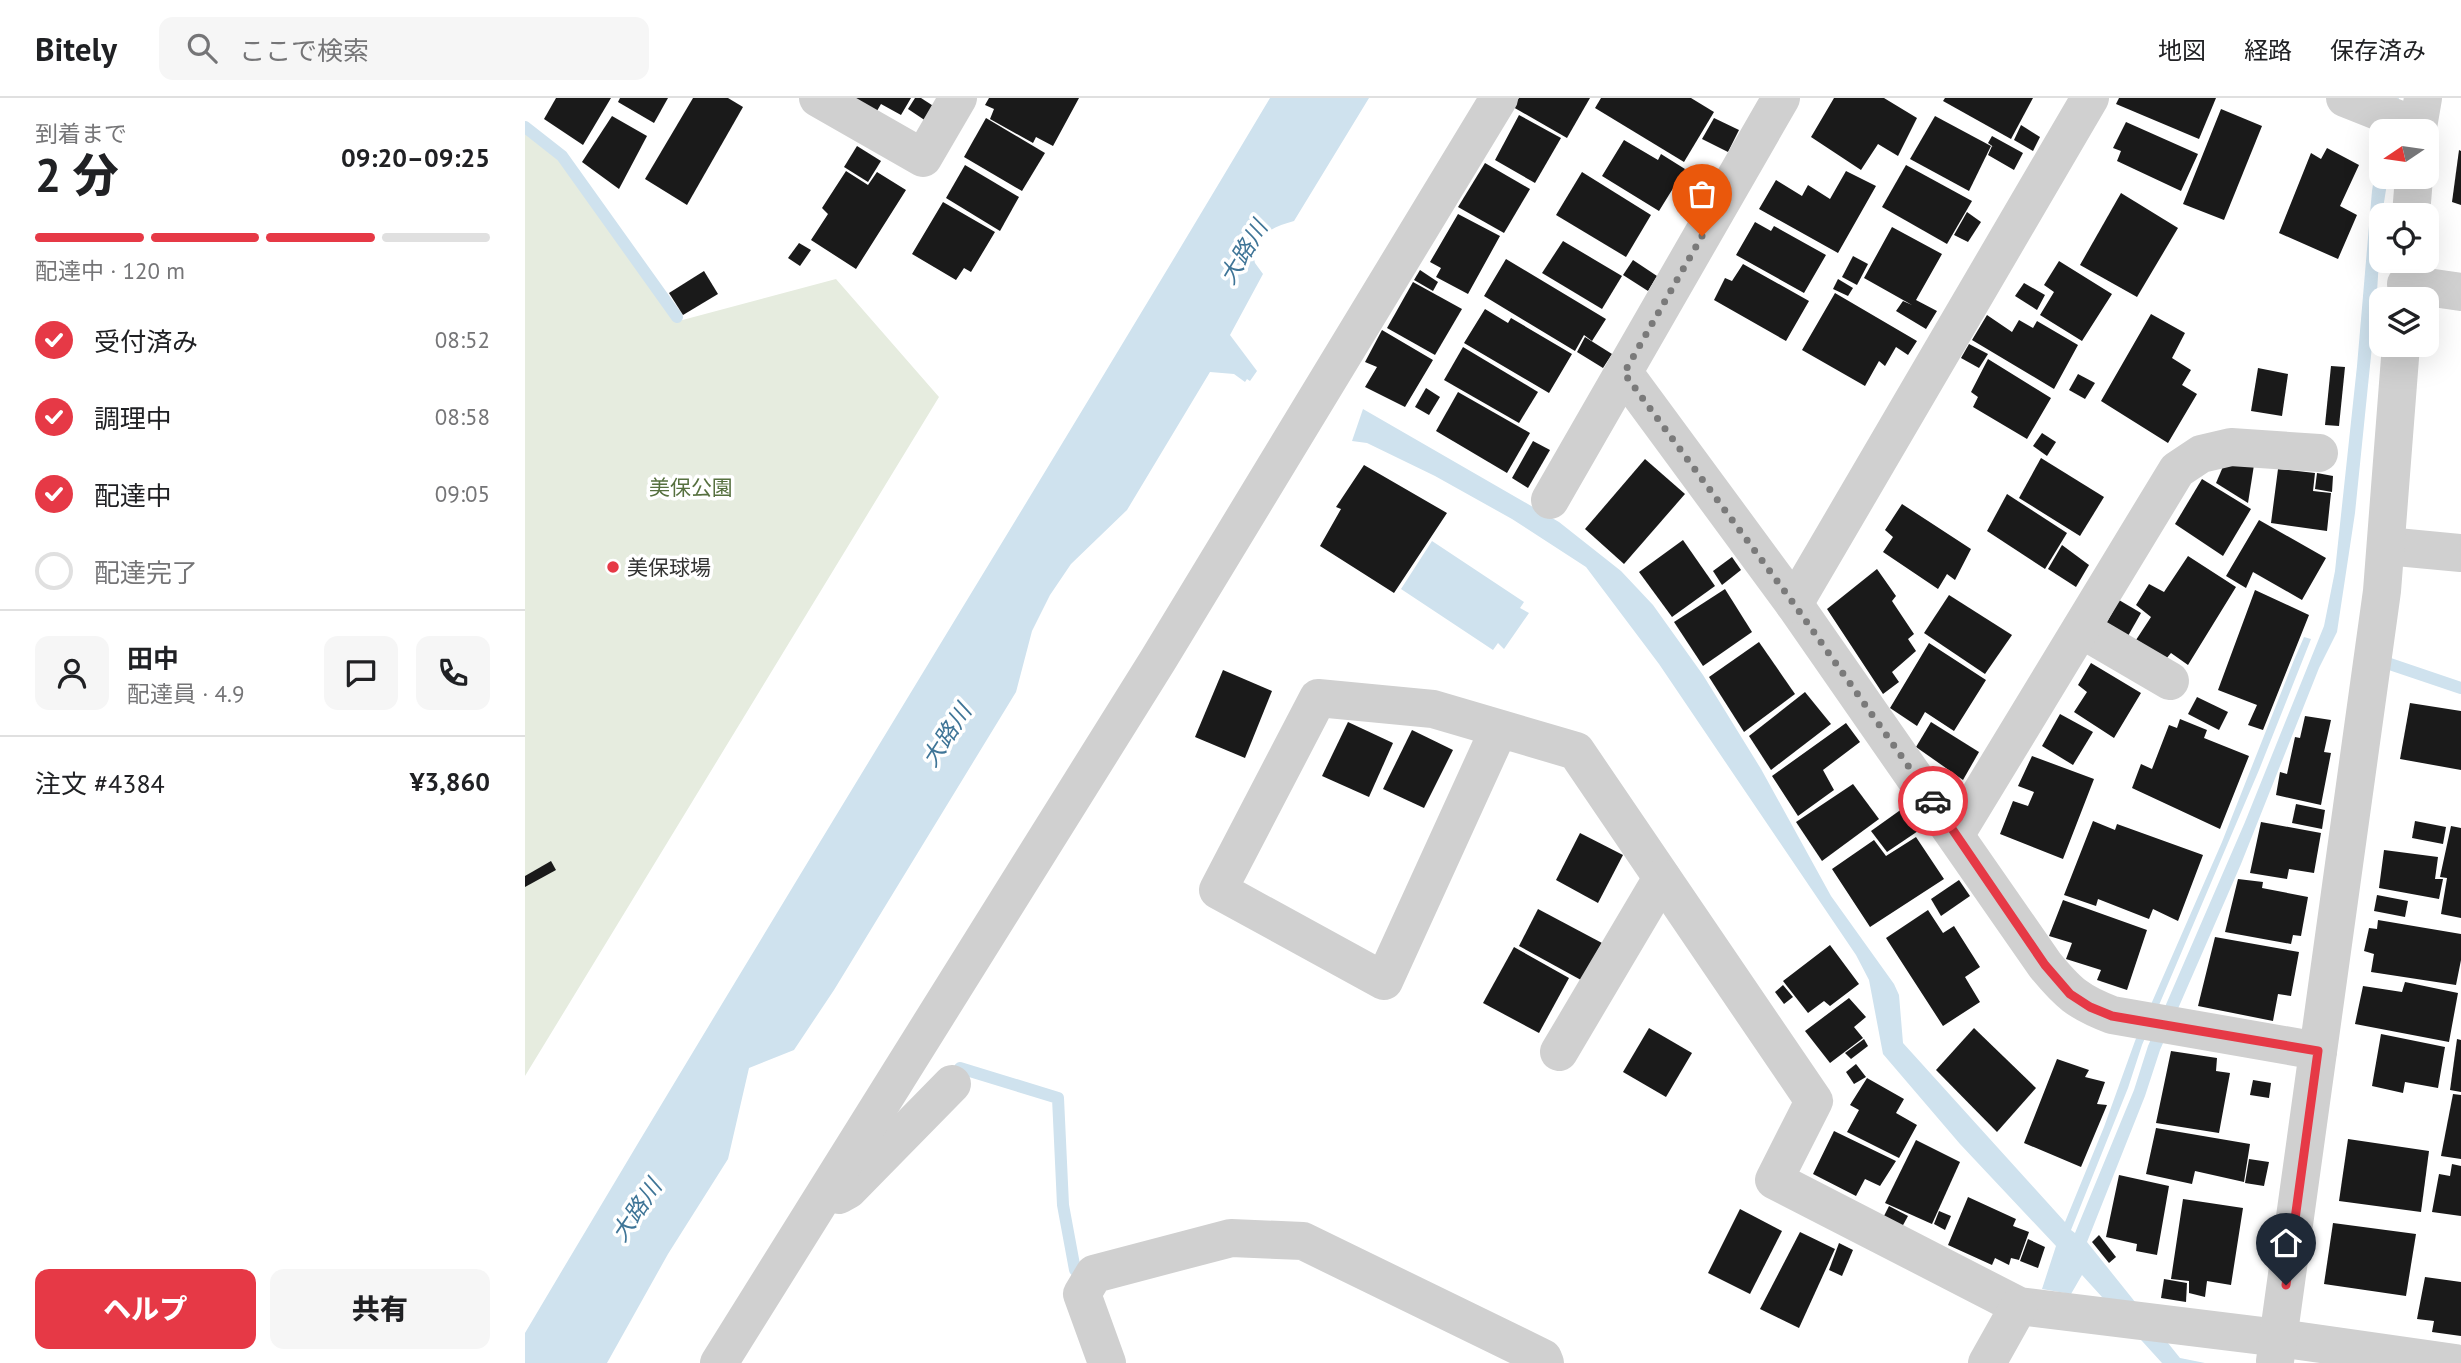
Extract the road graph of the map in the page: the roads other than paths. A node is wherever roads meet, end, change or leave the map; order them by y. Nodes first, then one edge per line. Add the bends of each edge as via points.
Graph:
1 (818, 98) edge
2 (958, 98) edge
3 (1499, 98) edge
4 (1781, 98) edge
5 (2090, 98) edge
6 (2345, 98) edge
7 (2420, 119) edge
8 (2406, 281) edge
9 (2461, 292) edge
10 (2400, 357) edge
11 (1624, 373) junction
12 (2319, 453) dead end
13 (1550, 500) dead end
14 (2386, 546) junction
15 (2461, 553) edge
16 (1794, 604) junction
17 (2081, 629) junction
18 (2170, 681) dead end
19 (1499, 729) junction
20 (1956, 834) junction
21 (1663, 878) junction
22 (2318, 1051) junction
23 (1559, 1052) dead end
24 (953, 1084) dead end
25 (814, 1210) junction
26 (2019, 1306) junction
27 (2277, 1350) edge
28 (719, 1363) edge
29 (1107, 1363) edge
30 (1545, 1363) edge
31 (1987, 1363) edge
32 (2455, 1363) edge

1 - 2 street via 923,158
3 - 25 street via 1158,660
4 - 11 street
5 - 16 street
6 - 7 street
8 - 9 street
10 - 14 street
11 - 13 street
11 - 16 street
12 - 17 street via 2231,447 2201,454 2177,470
14 - 15 street
14 - 22 street
16 - 20 street
17 - 18 street
17 - 20 street
19 - 19 street via 1433,709 1318,698 1218,890 1384,981
19 - 21 street via 1576,751
20 - 22 street via 2045,965 2070,994 2090,1007 2112,1016
21 - 23 street
21 - 26 street via 1814,1101 1774,1180
22 - 27 street
24 - 25 street via 848,1190
25 - 28 street
26 - 27 street
26 - 31 street
27 - 32 street
29 - 30 street via 1082,1294 1094,1274 1231,1238 1303,1241 1543,1358

